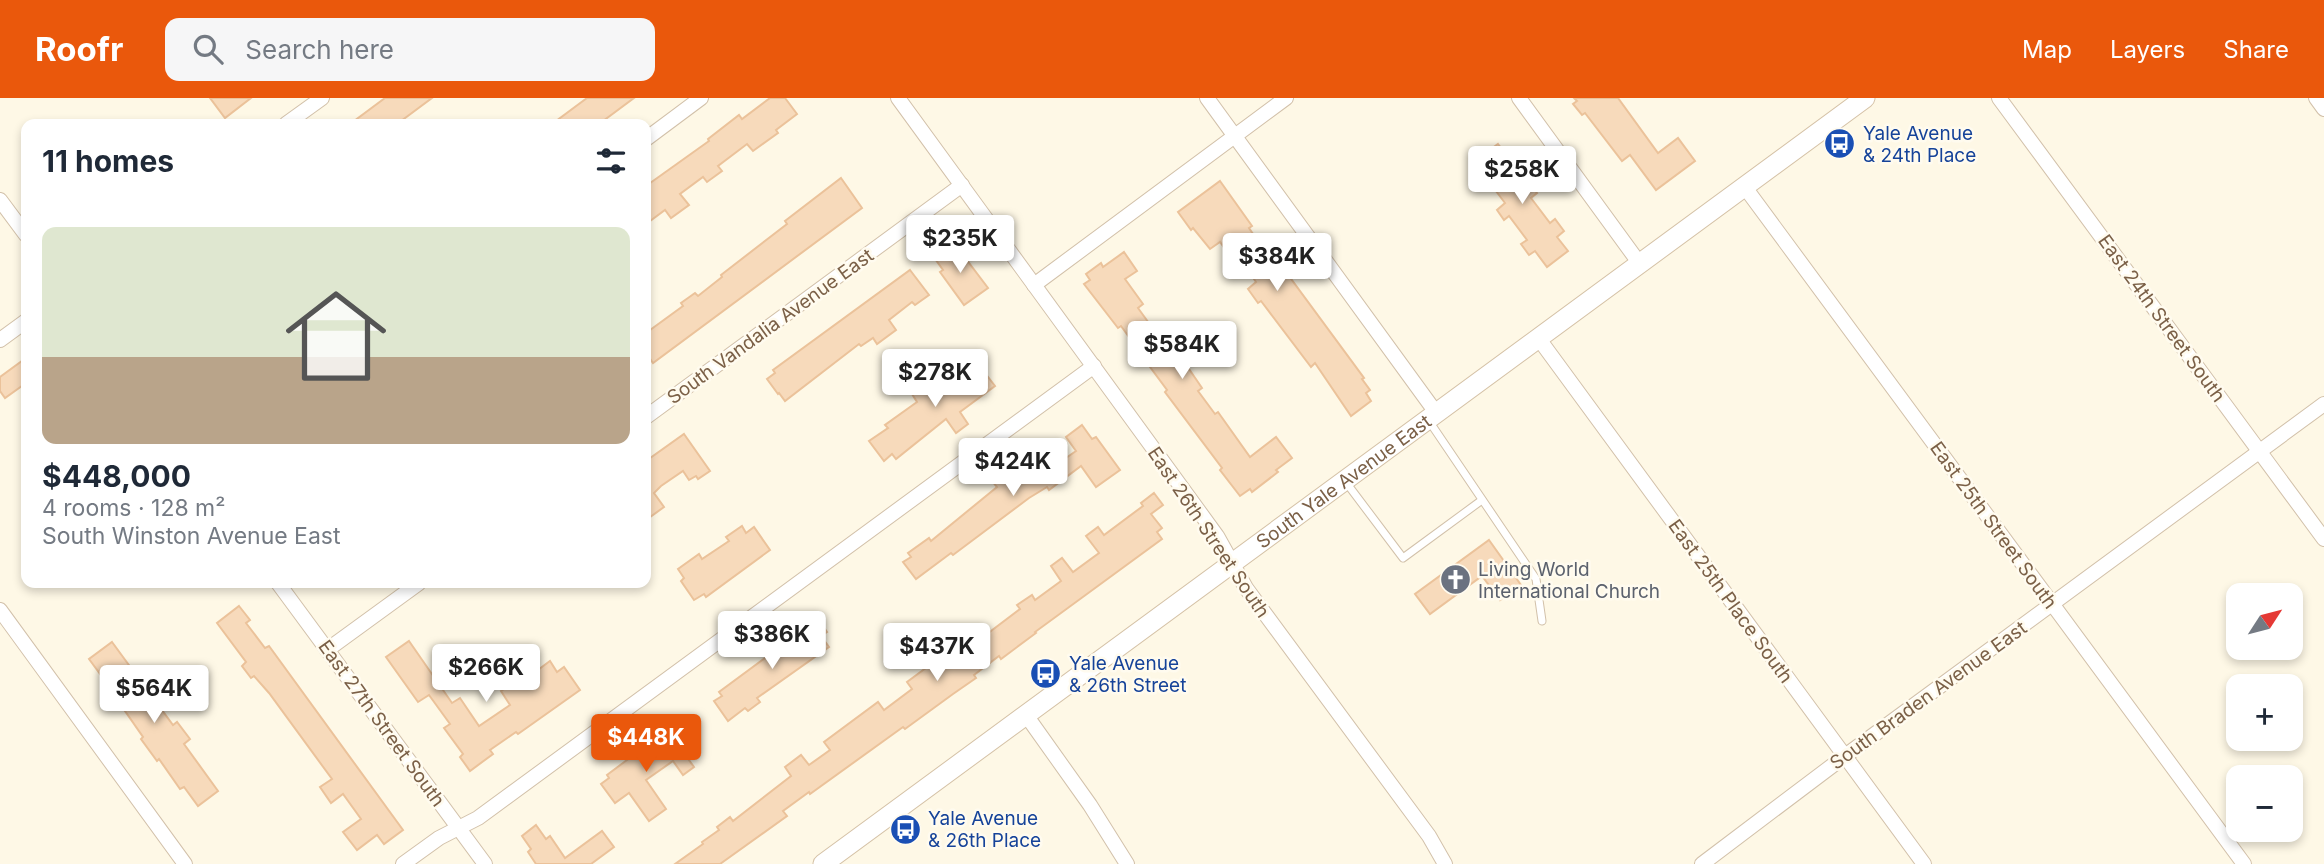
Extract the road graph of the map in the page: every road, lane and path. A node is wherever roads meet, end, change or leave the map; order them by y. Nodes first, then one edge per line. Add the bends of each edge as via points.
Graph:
1 (322, 98) edge
2 (701, 98) edge
3 (898, 98) edge
4 (1208, 98) edge
5 (1286, 98) edge
6 (1519, 98) edge
7 (1865, 98) edge
8 (1999, 98) edge
9 (2316, 98) edge
10 (1842, 105) edge
11 (2324, 109) edge
12 (293, 119) edge
13 (651, 135) edge
14 (1235, 136) junction
15 (962, 185) junction
16 (1744, 186) junction
17 (0, 200) edge
18 (21, 229) edge
19 (1640, 264) junction
20 (1034, 285) junction
21 (21, 325) edge
22 (1539, 338) junction
23 (0, 340) edge
24 (1094, 366) junction
25 (2324, 404) edge
26 (651, 413) edge
27 (1432, 417) junction
28 (2260, 451) junction
29 (1346, 481) junction
30 (1482, 500) junction
31 (2324, 539) edge
32 (1232, 564) junction
33 (282, 588) edge
34 (412, 588) edge
35 (2053, 604) junction
36 (0, 610) edge
37 (1542, 621) dead end
38 (327, 650) junction
39 (1026, 715) junction
40 (1845, 756) junction
41 (459, 828) junction
42 (185, 864) edge
43 (403, 864) edge
44 (485, 864) edge
45 (823, 864) edge
46 (1127, 864) edge
47 (1445, 864) edge
48 (1702, 864) edge
49 (1924, 864) edge
50 (2244, 864) edge

1 - 12 street
2 - 13 street
3 - 15 street, East 26th Street South
4 - 14 street
5 - 14 street
6 - 19 street
7 - 10 main road, South Yale Avenue East
8 - 28 street, East 24th Street South
9 - 11 street
10 - 16 main road, South Yale Avenue East
14 - 20 street
14 - 27 street
15 - 20 street, East 26th Street South
15 - 26 street, South Vandalia Avenue East
16 - 19 main road, South Yale Avenue East
16 - 35 street, East 25th Street South
17 - 18 street
19 - 22 main road, South Yale Avenue East
20 - 24 street, East 26th Street South
21 - 23 street
22 - 27 main road, South Yale Avenue East
22 - 40 street, East 25th Place South
24 - 32 street, East 26th Street South via 1217,536
24 - 41 street
25 - 28 street, South Braden Avenue East
27 - 29 main road, South Yale Avenue East
27 - 30 lane
28 - 31 street, East 24th Street South
28 - 35 street, South Braden Avenue East
29 - 30 lane via 1404,558
29 - 32 main road, South Yale Avenue East
30 - 37 lane via 1536,579
32 - 39 main road, South Yale Avenue East
32 - 47 street, East 26th Street South
33 - 38 street, East 27th Street South
34 - 38 street
35 - 40 street, South Braden Avenue East
35 - 50 street, East 25th Street South
36 - 42 street
38 - 41 street, East 27th Street South
39 - 45 main road, South Yale Avenue East
39 - 46 street
40 - 48 street, South Braden Avenue East
40 - 49 street, East 25th Place South
41 - 43 street
41 - 44 street, East 27th Street South

